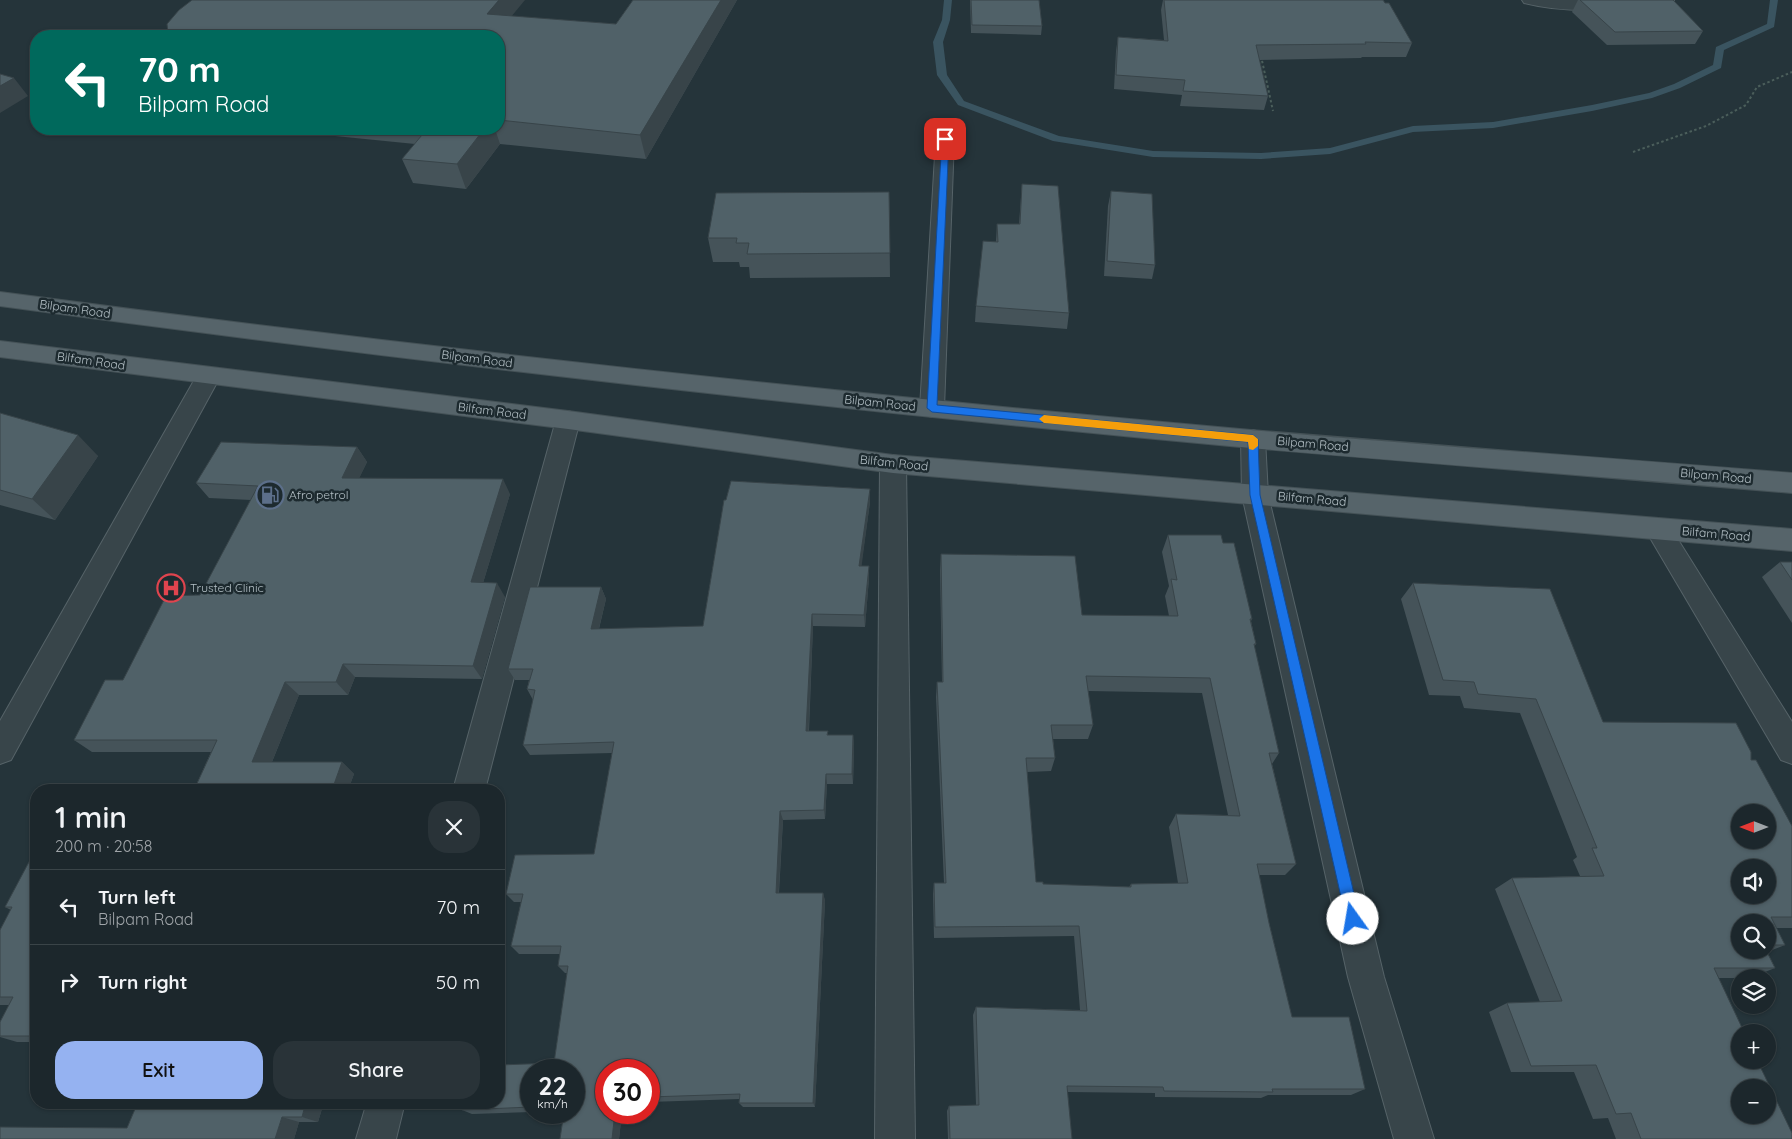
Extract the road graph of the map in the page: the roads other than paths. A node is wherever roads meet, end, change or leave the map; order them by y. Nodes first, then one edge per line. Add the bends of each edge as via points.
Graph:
1 (1530, 0) edge
2 (1666, 0) edge
3 (945, 139) dead end
4 (0, 299) edge
5 (0, 349) edge
6 (208, 376) junction
7 (932, 408) junction
8 (568, 420) junction
9 (1253, 439) junction
10 (893, 464) junction
11 (1792, 483) edge
12 (1255, 495) junction
13 (1658, 529) junction
14 (1792, 540) edge
15 (0, 750) edge
16 (1792, 750) edge
17 (471, 784) edge
18 (384, 1109) edge
19 (376, 1139) edge
20 (895, 1139) edge
21 (1414, 1139) edge

1 - 2 street via 1600,6
3 - 7 street
4 - 7 main road, Bilpam Road via 237,331
5 - 6 main road, Bilfam Road
6 - 8 main road, Bilfam Road
6 - 15 street
7 - 9 main road, Bilpam Road
8 - 10 main road, Bilfam Road
8 - 17 street
9 - 11 main road, Bilpam Road
9 - 12 street
10 - 12 main road, Bilfam Road
10 - 20 street
12 - 13 main road, Bilfam Road
12 - 21 street via 1366,977
13 - 14 main road, Bilfam Road
13 - 16 street
18 - 19 street

